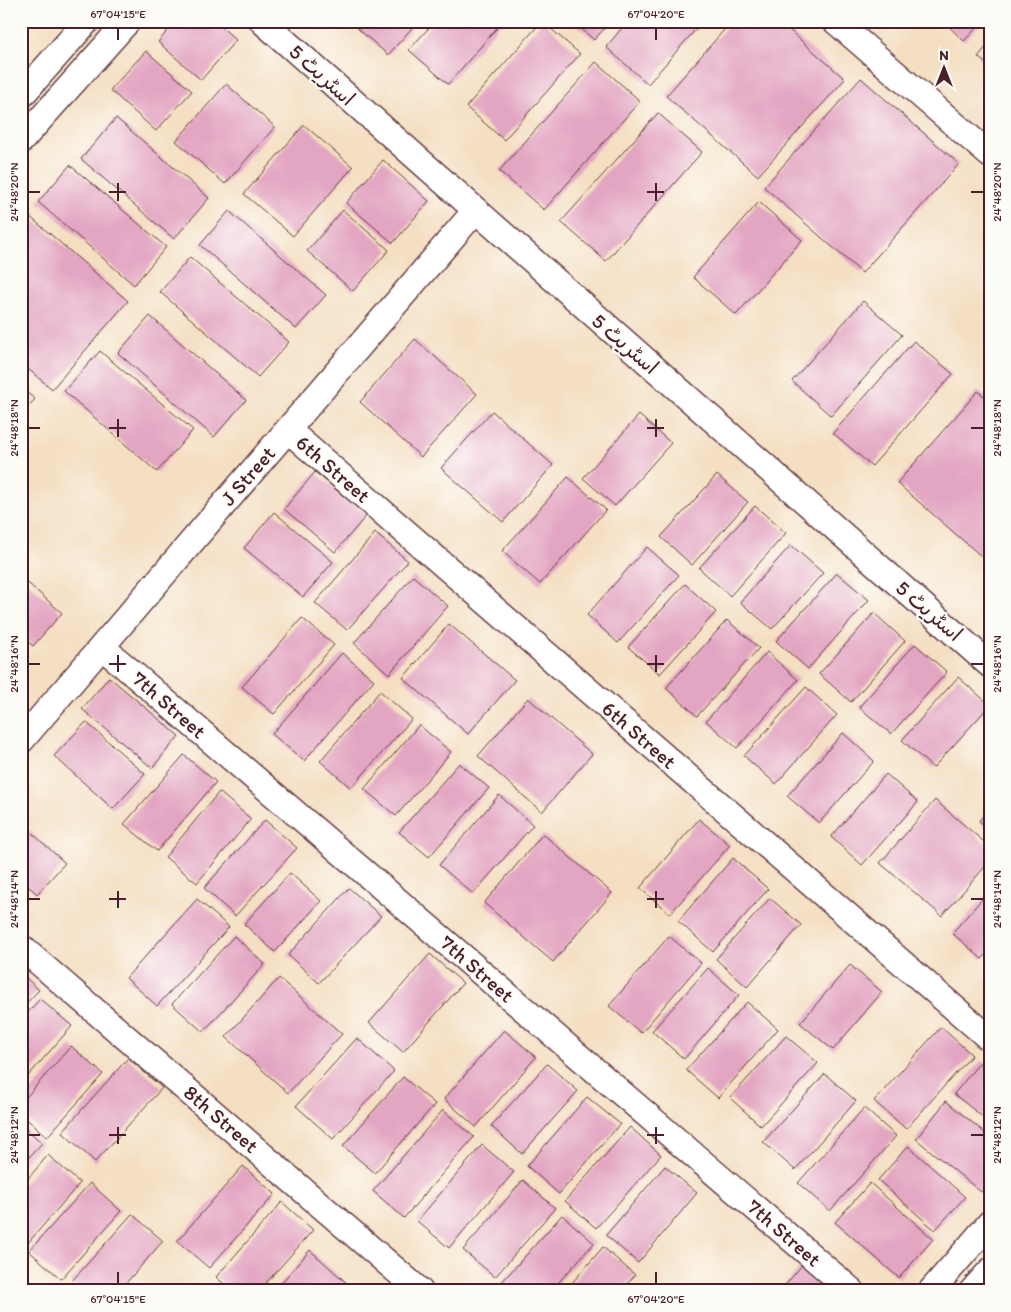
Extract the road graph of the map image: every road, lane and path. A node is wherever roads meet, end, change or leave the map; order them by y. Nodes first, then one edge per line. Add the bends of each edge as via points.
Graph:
1 (87, 21) edge
2 (128, 21) edge
3 (262, 21) edge
4 (835, 21) edge
5 (21, 96) edge
6 (21, 141) edge
7 (990, 155) edge
8 (476, 211) junction
9 (288, 430) junction
10 (102, 647) junction
11 (990, 665) edge
12 (21, 740) edge
13 (21, 947) edge
14 (990, 1039) edge
15 (990, 1223) edge
16 (990, 1271) edge
17 (420, 1291) edge
18 (852, 1291) edge
19 (931, 1291) edge
20 (972, 1291) edge

1 - 5 street
2 - 6 street
3 - 8 street, اسٹریٹ 5
4 - 7 street
8 - 9 street, J Street
8 - 11 street, اسٹریٹ 5
9 - 10 street, J Street
9 - 14 street, 6th Street
10 - 12 street, J Street
10 - 18 street, 7th Street
13 - 17 street, 8th Street
15 - 19 street
16 - 20 street

